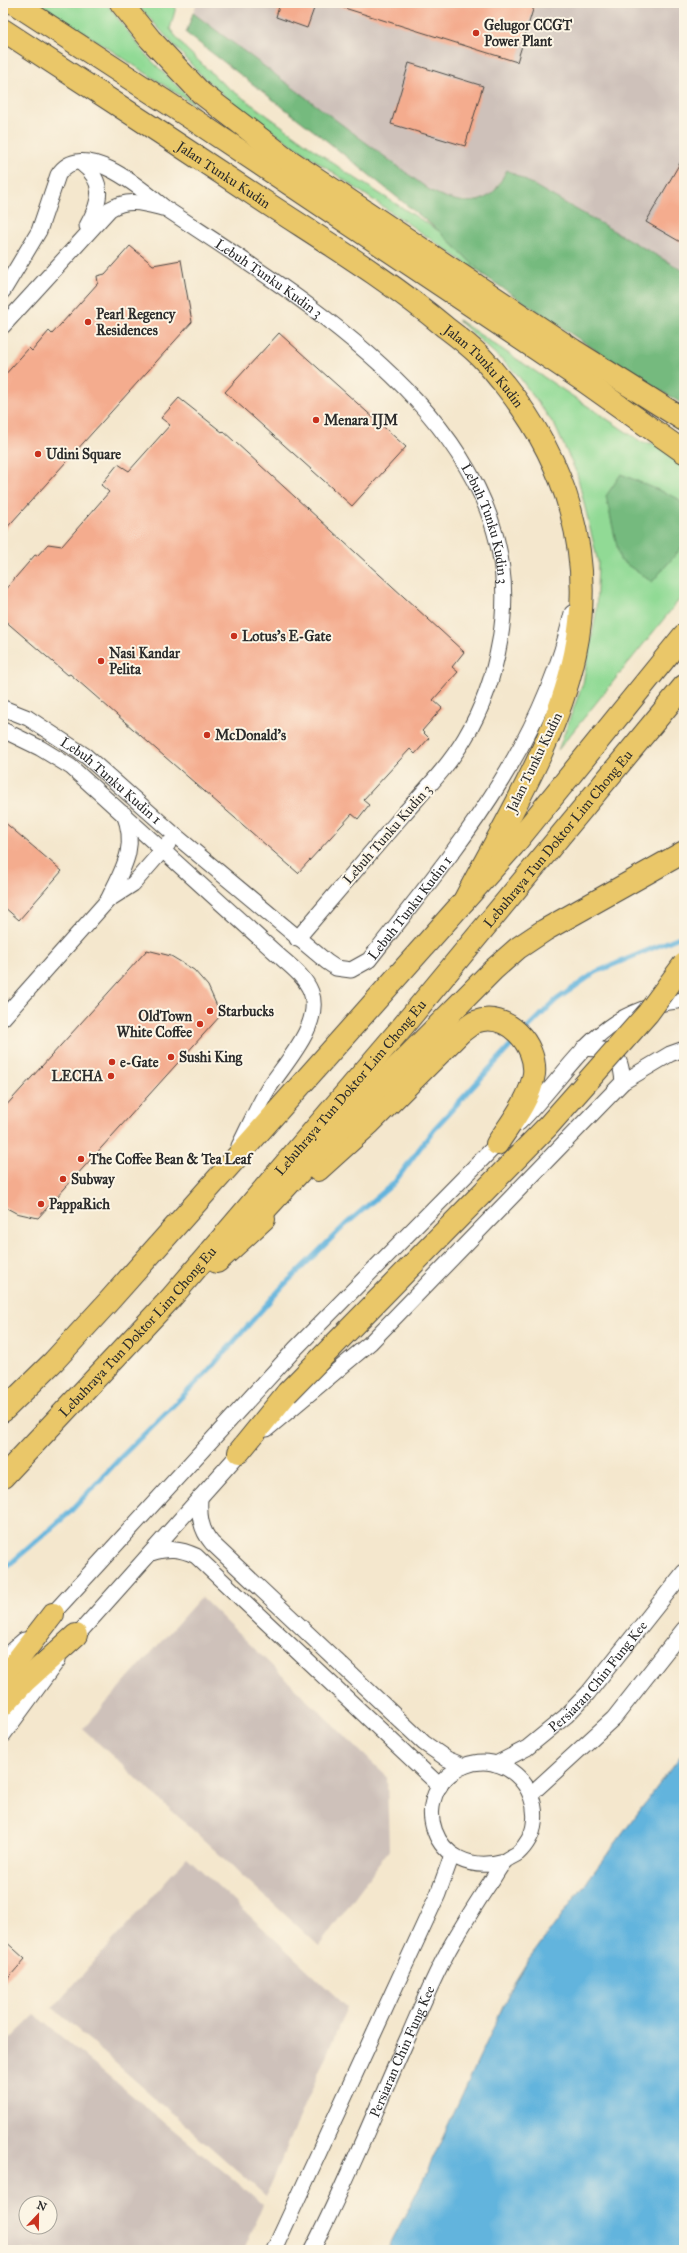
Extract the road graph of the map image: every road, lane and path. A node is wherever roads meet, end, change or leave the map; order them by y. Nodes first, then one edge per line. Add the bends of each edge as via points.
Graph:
1 (14, 3) edge
2 (121, 3) edge
3 (3, 30) edge
4 (288, 159) junction
5 (81, 163) junction
6 (165, 208) junction
7 (78, 242) junction
8 (399, 258) junction
9 (3, 291) edge
10 (3, 326) edge
11 (681, 419) edge
12 (682, 450) edge
13 (582, 572) junction
14 (684, 635) edge
15 (684, 686) edge
16 (3, 708) edge
17 (3, 730) edge
18 (123, 813) junction
19 (176, 836) junction
20 (163, 851) junction
21 (684, 852) edge
22 (108, 900) junction
23 (464, 901) junction
24 (297, 939) junction
25 (684, 964) edge
26 (684, 1000) edge
27 (3, 1018) edge
28 (584, 1048) junction
29 (684, 1050) edge
30 (623, 1082) junction
31 (497, 1144) junction
32 (233, 1159) junction
33 (216, 1262) junction
34 (171, 1298) junction
35 (3, 1411) edge
36 (239, 1452) junction
37 (3, 1477) edge
38 (200, 1497) junction
39 (151, 1553) junction
40 (684, 1572) edge
41 (53, 1614) joint
42 (684, 1629) edge
43 (76, 1635) junction
44 (11, 1671) edge
45 (3, 1705) edge
46 (3, 1735) edge
47 (496, 1764) junction
48 (464, 1766) junction
49 (440, 1786) junction
50 (531, 1794) junction
51 (452, 1855) junction
52 (505, 1861) junction
53 (274, 2250) edge
54 (312, 2250) edge

1 - 8 highway, Jalan Tunku Kudin
2 - 4 highway via 201,94
3 - 13 highway, Jalan Tunku Kudin via 343,253 419,306 481,357 521,406 550,454 568,501
4 - 8 highway via 323,198
4 - 11 highway
5 - 6 street, Lebuh Tunku Kudin 3 via 110,168
5 - 7 street, Lebuh Tunku Kudin 3 via 95,176 99,194 97,206
5 - 9 street, Lebuh Tunku Kudin 3 via 68,164 58,176 39,231
6 - 7 street, Lebuh Tunku Kudin 3 via 138,202 117,204
6 - 24 street, Lebuh Tunku Kudin 3 via 330,321 402,386 458,454 493,526 503,567 504,599 497,658 489,686 468,732 450,760
7 - 10 street, Lebuh Tunku Kudin 3
8 - 12 highway, Jalan Tunku Kudin via 590,385
13 - 23 highway, Jalan Tunku Kudin via 575,653 559,712 544,747
13 - 24 street, Lebuh Tunku Kudin 1 via 559,662 541,707 504,778 460,844 364,965 351,970 336,968
14 - 23 highway via 513,846
15 - 34 highway, Lebuhraya Tun Doktor Lim Chong Eu via 403,1026
16 - 19 street, Lebuh Tunku Kudin 1 via 28,718 86,756
17 - 18 street, Lebuh Tunku Kudin 1 via 71,766
18 - 20 street, Lebuh Tunku Kudin 1
18 - 22 street via 130,832 130,849
19 - 20 street
19 - 24 street, Lebuh Tunku Kudin 1
20 - 22 street via 133,884
20 - 32 street, Lebuh Tunku Kudin 1 via 277,954 303,979 311,992 312,1014 305,1035 268,1089
21 - 33 highway via 545,930 518,948 389,1074
22 - 27 street
23 - 32 highway
25 - 36 highway, bridge via 648,1013 548,1126 287,1393
26 - 28 street via 664,1002 624,1016 603,1029
28 - 30 street via 600,1049 615,1055 621,1065
28 - 31 street via 538,1103
29 - 30 street via 670,1054
30 - 36 street via 370,1343
31 - 33 highway via 526,1098 534,1075 534,1060 523,1038 505,1024 491,1021 476,1022 460,1033 370,1123
31 - 41 street via 295,1349
32 - 35 highway via 110,1301
33 - 34 highway
34 - 37 highway, Lebuhraya Tun Doktor Lim Chong Eu
36 - 38 street
38 - 39 street
38 - 48 street via 200,1522 212,1543 424,1743 447,1759
39 - 43 street
39 - 49 street via 176,1549 196,1556
40 - 47 street, Persiaran Chin Fung Kee via 588,1693 566,1716 527,1748
41 - 44 highway
42 - 50 street via 614,1718
43 - 44 highway
43 - 46 street
44 - 45 highway
47 - 48 street, Persiaran Chin Fung Kee via 480,1762
47 - 50 street, Persiaran Chin Fung Kee via 523,1780
48 - 49 street, Persiaran Chin Fung Kee via 450,1774
49 - 51 street, Persiaran Chin Fung Kee via 433,1804 432,1823 436,1835
50 - 52 street, Persiaran Chin Fung Kee via 535,1809 531,1833 518,1852
51 - 52 street, Persiaran Chin Fung Kee via 464,1862 478,1865 492,1865
51 - 53 street via 438,1894
52 - 54 street, Persiaran Chin Fung Kee via 471,1911 443,1960

